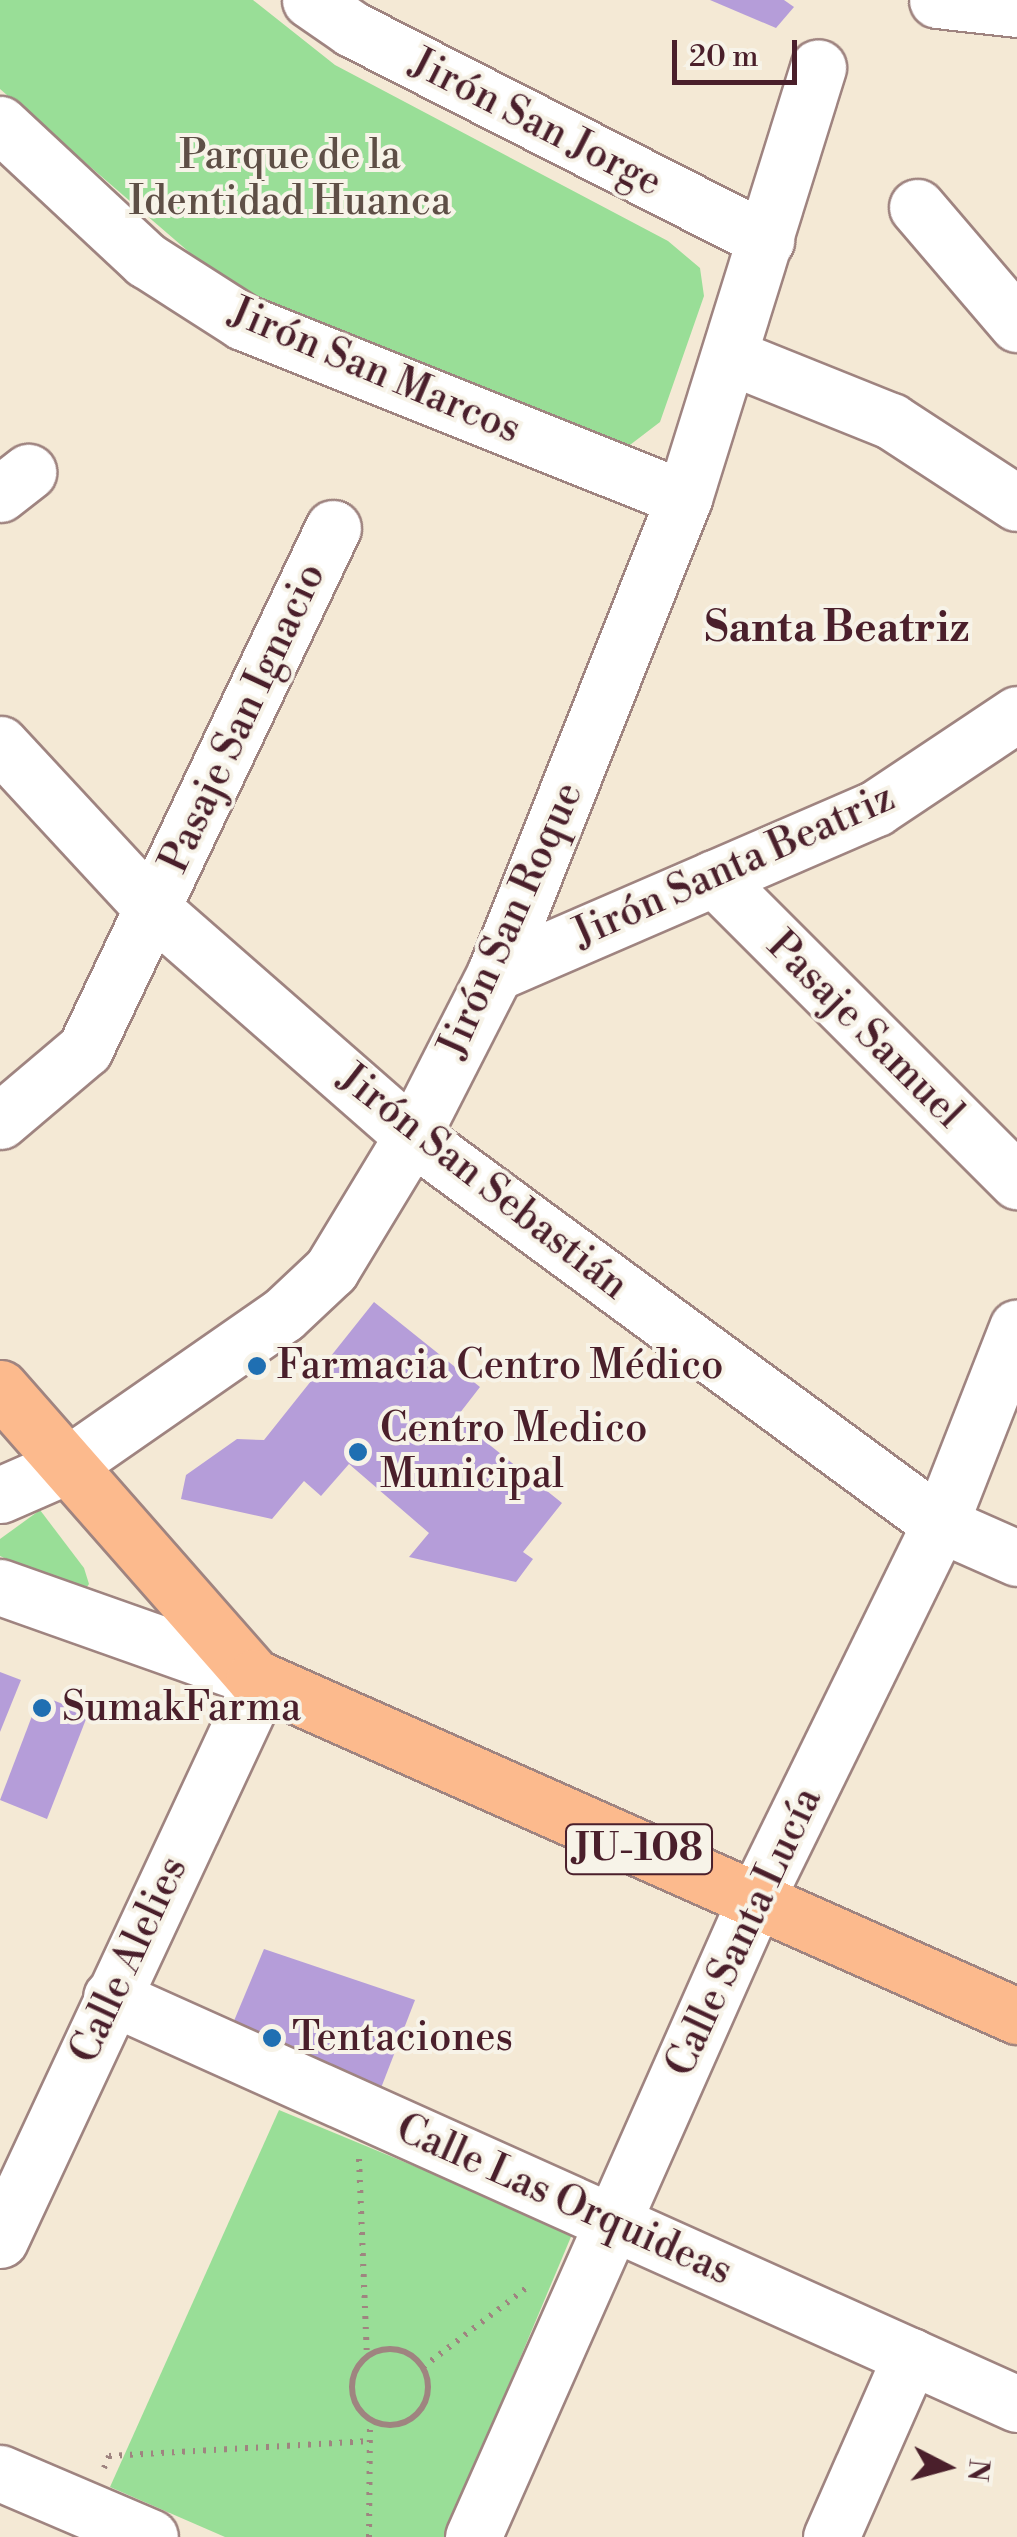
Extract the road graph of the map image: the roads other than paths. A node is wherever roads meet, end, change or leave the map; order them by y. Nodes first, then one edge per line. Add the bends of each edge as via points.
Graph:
1 (310, 0) edge
2 (937, 0) edge
3 (1017, 10) edge
4 (818, 66) dead end
5 (0, 124) edge
6 (917, 207) dead end
7 (766, 240) junction
8 (1017, 324) edge
9 (729, 356) junction
10 (684, 498) junction
11 (1017, 503) edge
12 (333, 528) dead end
13 (1017, 714) edge
14 (0, 744) edge
15 (714, 878) junction
16 (153, 909) junction
17 (495, 973) junction
18 (0, 1120) edge
19 (412, 1136) junction
20 (1017, 1180) edge
21 (1017, 1328) edge
22 (0, 1388) edge
23 (64, 1466) junction
24 (2, 1498) edge
25 (940, 1524) junction
26 (1017, 1558) edge
27 (0, 1586) edge
28 (257, 1679) junction
29 (755, 1900) junction
30 (111, 1997) junction
31 (1017, 2016) edge
32 (612, 2222) junction
33 (0, 2240) edge
34 (912, 2356) junction
35 (1017, 2404) edge
36 (0, 2473) edge
37 (150, 2537) edge
38 (473, 2537) edge
39 (831, 2537) edge

1 - 7 street, Jirón San Jorge via 352,29
2 - 3 street
4 - 7 street, Jirón San Roque
5 - 10 street, Jirón San Marcos via 146,260 243,322
6 - 8 street
7 - 9 street, Jirón San Roque
9 - 10 street, Jirón San Roque
9 - 11 street via 891,421
10 - 17 street, Jirón San Roque
12 - 16 street, Pasaje San Ignacio
13 - 15 street, Jirón Santa Beatriz via 876,808
14 - 16 street, Jirón San Sebastián
15 - 17 street, Jirón Santa Beatriz
15 - 20 street, Pasaje Samuel
16 - 18 street, Pasaje San Ignacio via 85,1049
16 - 19 street, Jirón San Sebastián
17 - 19 street, Jirón San Roque
19 - 23 street, Jirón San Roque via 331,1270 283,1315
19 - 25 street, Jirón San Sebastián
21 - 25 street, Calle Santa Lucía
22 - 23 main road, JU-108
23 - 24 street, Jirón San Roque
23 - 28 main road, JU-108
25 - 26 street, Jirón San Sebastián
25 - 29 street, Calle Santa Lucía
27 - 28 street
28 - 29 main road, JU-108
28 - 30 street, Calle Alelies
29 - 31 main road, JU-108
29 - 32 street, Calle Santa Lucía
30 - 32 street, Calle Las Orquideas
30 - 33 street, Calle Alelies
32 - 34 street, Calle Las Orquideas
32 - 38 street, Calle Santa Lucía
34 - 35 street, Calle Las Orquideas
34 - 39 street
36 - 37 street

